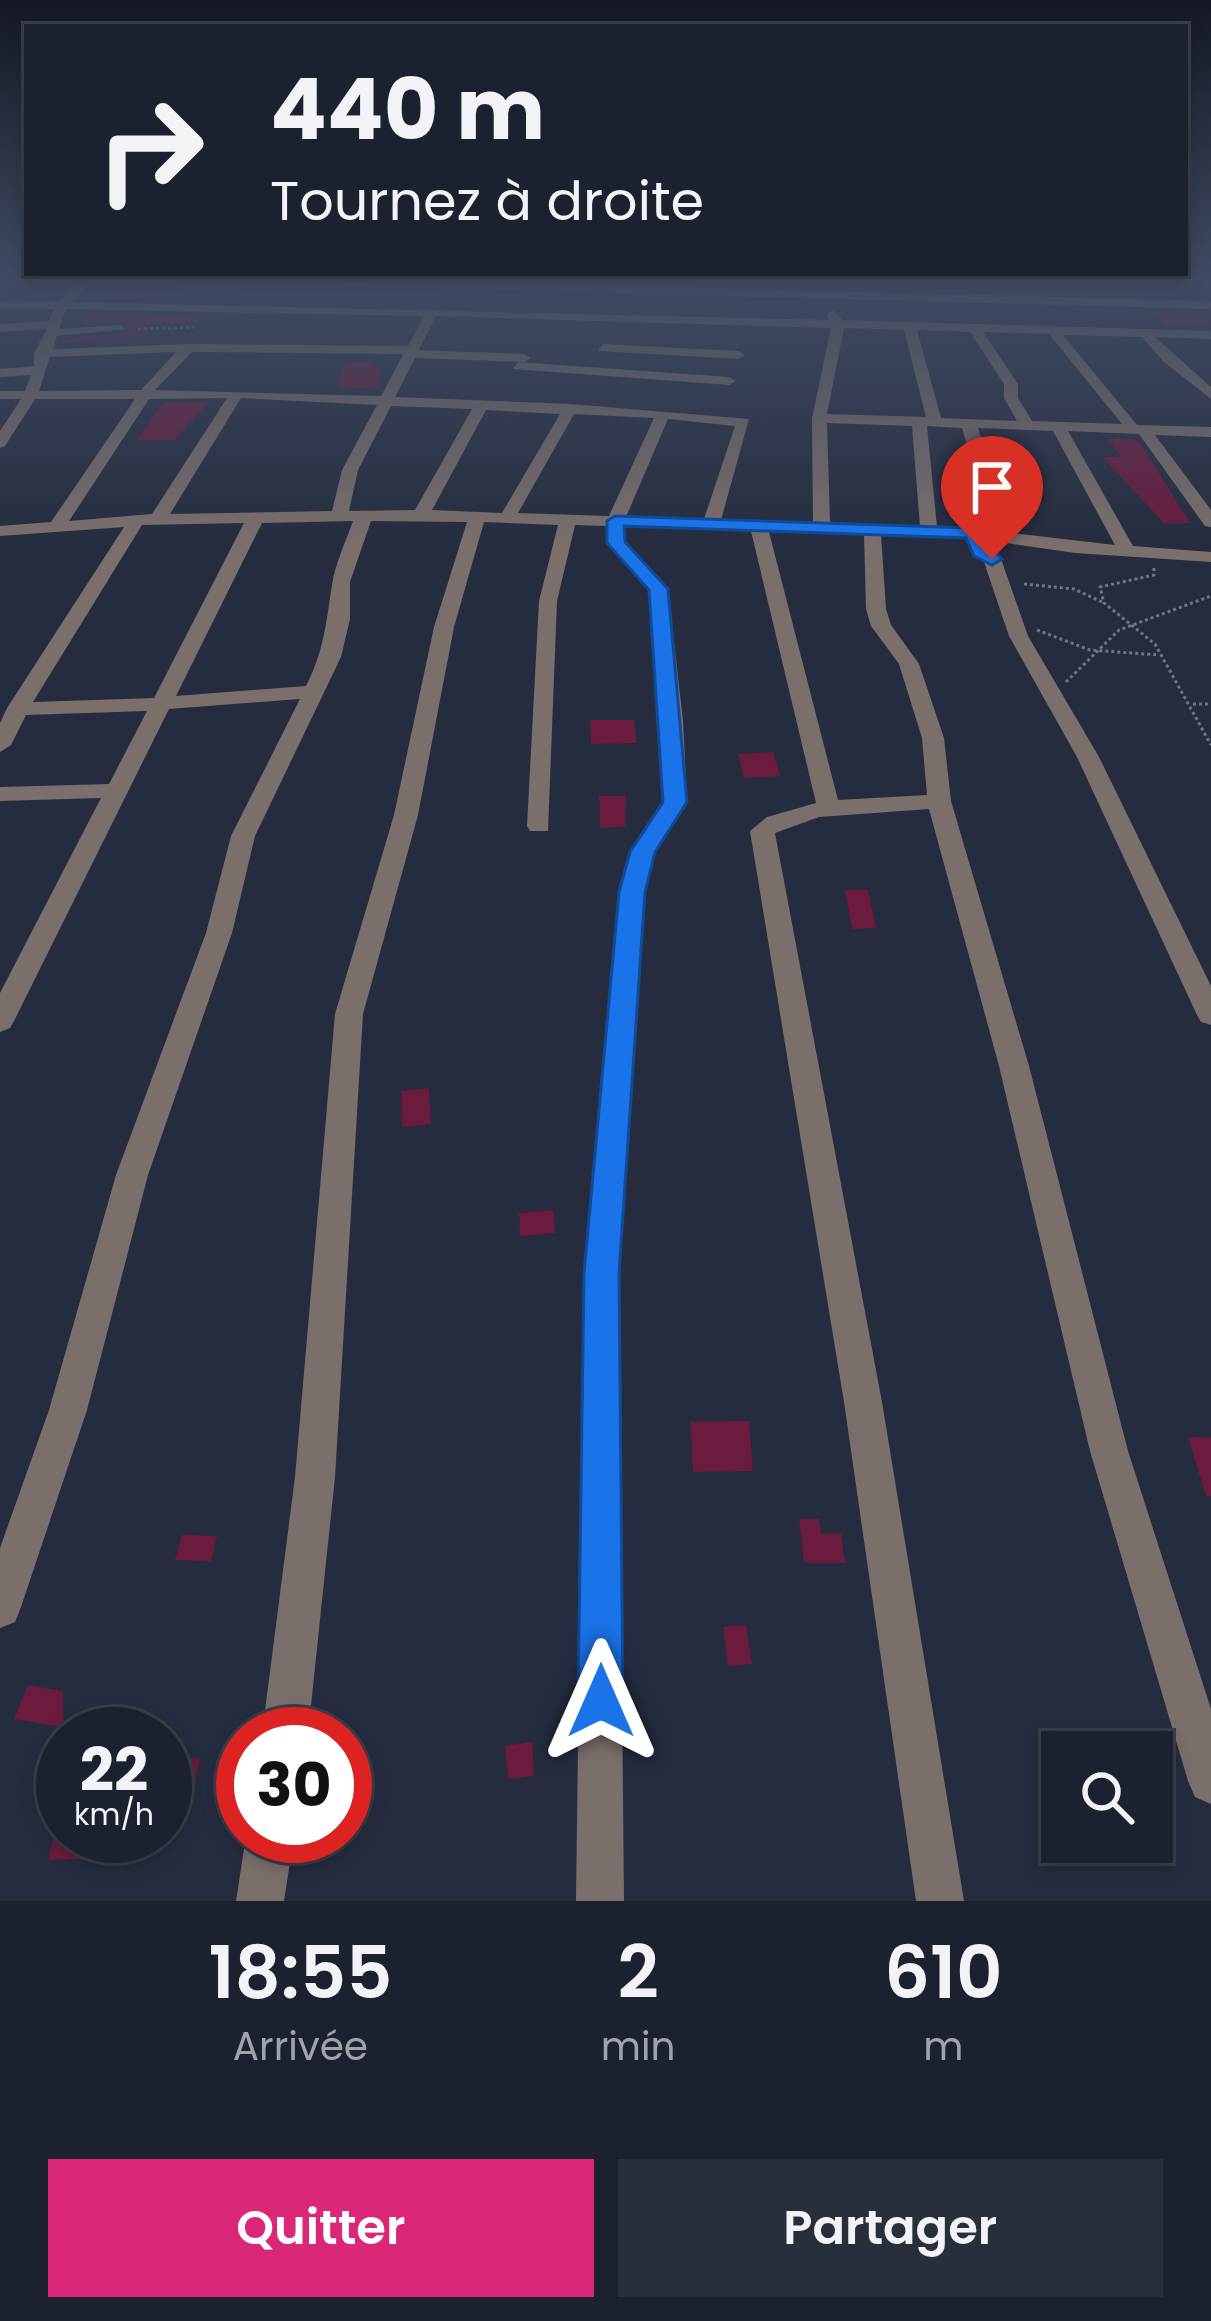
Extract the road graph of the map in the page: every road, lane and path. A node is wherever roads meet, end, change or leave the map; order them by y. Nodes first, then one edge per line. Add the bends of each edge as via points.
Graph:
1 (38, 370) edge
2 (114, 370) edge
3 (167, 370) edge
4 (401, 370) edge
5 (518, 370) edge
6 (591, 370) edge
7 (678, 370) edge
8 (733, 370) edge
9 (829, 370) edge
10 (918, 370) edge
11 (1002, 370) edge
12 (1088, 370) edge
13 (1184, 370) edge
14 (603, 371) junction
15 (676, 376) junction
16 (289, 379) dead end
17 (729, 381) junction
18 (147, 391) junction
19 (112, 392) junction
20 (32, 394) junction
21 (237, 394) junction
22 (277, 394) junction
23 (1211, 394) edge
24 (0, 395) edge
25 (388, 398) junction
26 (483, 404) junction
27 (502, 404) junction
28 (570, 408) junction
29 (590, 408) junction
30 (663, 413) junction
31 (711, 416) junction
32 (819, 418) junction
33 (927, 420) junction
34 (968, 421) junction
35 (1027, 424) junction
36 (1057, 425) junction
37 (1138, 429) junction
38 (1211, 432) edge
39 (0, 443) edge
40 (352, 515) junction
41 (421, 515) junction
42 (256, 517) junction
43 (492, 518) junction
44 (148, 520) junction
45 (567, 520) junction
46 (615, 521) junction
47 (1211, 522) edge
48 (57, 526) junction
49 (710, 526) junction
50 (759, 527) junction
51 (821, 529) junction
52 (8, 530) edge
53 (872, 530) junction
54 (929, 531) junction
55 (972, 533) junction
56 (1003, 537) junction
57 (0, 548) edge
58 (1126, 550) junction
59 (1150, 553) junction
60 (1210, 558) edge
61 (995, 582) junction
62 (1211, 596) edge
63 (1104, 604) junction
64 (1132, 622) junction
65 (1019, 631) junction
66 (1090, 650) junction
67 (1162, 655) junction
68 (314, 692) junction
69 (167, 700) junction
70 (1051, 700) junction
71 (1192, 704) junction
72 (1211, 704) edge
73 (18, 708) junction
74 (0, 745) edge
75 (1211, 745) edge
76 (118, 791) junction
77 (0, 794) edge
78 (940, 801) junction
79 (830, 810) junction
80 (539, 826) dead end
81 (1211, 1015) edge
82 (0, 1021) edge
83 (0, 1607) edge
84 (289, 1707) edge
85 (1211, 1781) edge
86 (266, 1863) edge
87 (260, 1901) edge
88 (600, 1901) edge
89 (940, 1901) edge

1 - 20 street
2 - 19 street
3 - 18 street
4 - 25 street
5 - 27 street
6 - 14 street
7 - 15 street
8 - 17 street
9 - 32 street
10 - 33 street
11 - 35 street
12 - 37 street
13 - 23 street
14 - 15 street
14 - 29 street
15 - 17 street
16 - 22 street
17 - 31 street
18 - 19 street
18 - 21 street
18 - 48 street
19 - 20 street
20 - 24 street
20 - 39 street
21 - 22 street
21 - 44 street
22 - 25 street
25 - 26 street
25 - 40 street via 350,470
26 - 27 street
26 - 41 street
27 - 28 street
28 - 29 street
28 - 43 street
29 - 30 street
30 - 31 street
30 - 46 street
31 - 49 street via 744,422
32 - 33 street
32 - 51 street
33 - 34 street
33 - 54 street
34 - 35 street
34 - 56 street
35 - 36 street
36 - 37 street
36 - 58 street
37 - 38 street
37 - 47 street
40 - 41 street
40 - 42 street
40 - 68 street via 340,620
41 - 43 street
42 - 44 street
42 - 69 street
43 - 45 street
43 - 84 street via 444,627 406,815 349,1014 316,1477
44 - 48 street
44 - 73 street
45 - 46 street
45 - 80 street via 548,601
46 - 49 street
46 - 88 street via 616,543 659,589 675,802 643,852 632,892 602,1273
48 - 52 street
49 - 50 street
50 - 51 street
50 - 79 street
51 - 53 street
52 - 57 street
53 - 54 street
53 - 78 street via 876,609 923,704
54 - 55 street
55 - 56 street
55 - 61 street via 992,559
56 - 58 street
58 - 59 street
59 - 60 street
59 - 63 path via 1154,575 1100,587
61 - 63 path via 1074,589
61 - 65 street
62 - 64 path
63 - 64 path
64 - 66 path
64 - 67 path
65 - 66 path via 1039,630
65 - 70 street
66 - 67 path
66 - 70 path
67 - 71 path
68 - 69 street
68 - 83 street via 243,836 219,933 132,1175 68,1410
69 - 73 street via 130,708
69 - 76 street
70 - 81 street via 1086,752
71 - 72 path
71 - 75 path
73 - 74 street
76 - 77 street
76 - 82 street
78 - 79 street
78 - 85 street via 1109,1451
79 - 89 street via 780,819 762,831
86 - 87 street

